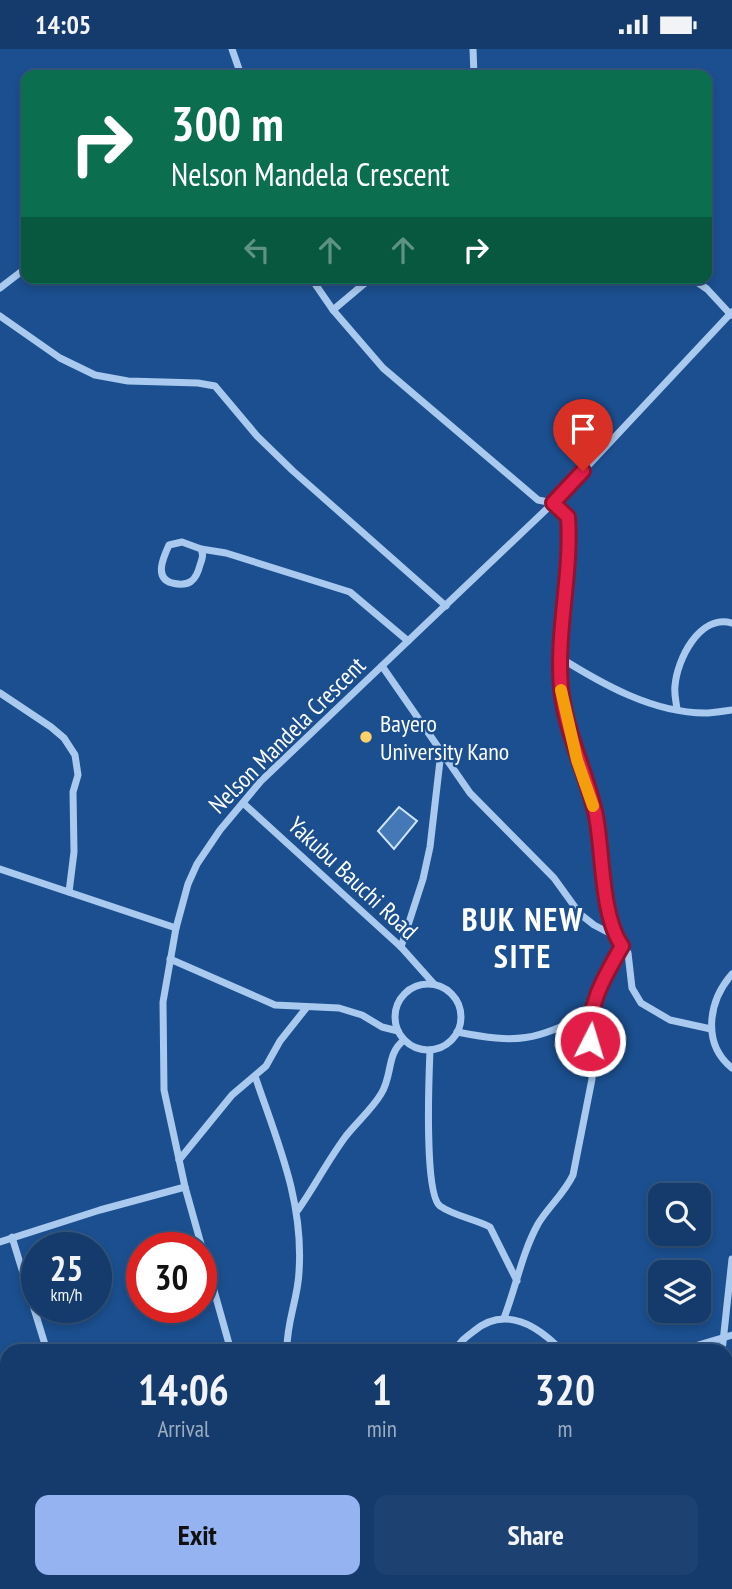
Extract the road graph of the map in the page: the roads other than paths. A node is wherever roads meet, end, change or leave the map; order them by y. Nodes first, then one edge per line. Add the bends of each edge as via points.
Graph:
1 (232, 49) edge
2 (473, 49) edge
3 (239, 70) edge
4 (474, 70) edge
5 (21, 272) edge
6 (315, 284) edge
7 (364, 284) edge
8 (700, 284) edge
9 (0, 288) edge
10 (333, 310) junction
11 (731, 314) edge
12 (0, 316) edge
13 (553, 503) junction
14 (201, 549) junction
15 (446, 606) junction
16 (732, 623) edge
17 (408, 641) junction
18 (559, 657) junction
19 (382, 666) junction
20 (0, 693) edge
21 (677, 709) junction
22 (732, 711) edge
23 (441, 752) junction
24 (243, 803) junction
25 (1, 872) edge
26 (69, 892) junction
27 (176, 928) junction
28 (615, 936) junction
29 (622, 946) junction
30 (401, 947) junction
31 (170, 959) junction
32 (732, 974) edge
33 (434, 984) junction
34 (307, 1007) junction
35 (590, 1013) junction
36 (711, 1029) junction
37 (398, 1031) junction
38 (457, 1032) junction
39 (404, 1040) junction
40 (430, 1050) junction
41 (732, 1068) edge
42 (255, 1076) junction
43 (179, 1160) junction
44 (184, 1187) junction
45 (298, 1210) junction
46 (12, 1237) junction
47 (0, 1242) edge
48 (732, 1259) edge
49 (517, 1281) junction
50 (504, 1318) junction
51 (732, 1335) edge
52 (722, 1336) junction
53 (45, 1344) edge
54 (229, 1344) edge
55 (287, 1344) edge
56 (458, 1344) edge
57 (555, 1344) edge
58 (699, 1344) edge
59 (722, 1344) edge

1 - 3 street
2 - 4 street
5 - 9 street
6 - 10 street
7 - 10 street
8 - 11 street
10 - 13 street via 393,377 538,500
11 - 13 street, Nelson Mandela Crescent
12 - 15 street via 60,358 95,375 215,386 293,471
13 - 15 street, Nelson Mandela Crescent
13 - 18 street via 568,517 570,538
14 - 14 street via 203,555 191,583 166,581 162,576 169,545 182,542
14 - 17 street via 350,592
15 - 17 street, Nelson Mandela Crescent
16 - 21 street via 712,624 687,649 674,688
17 - 19 street, Nelson Mandela Crescent
18 - 21 street via 616,690
18 - 28 street via 561,691 596,817
19 - 23 street
19 - 24 street, Nelson Mandela Crescent
20 - 26 street via 51,727 75,755 78,775 73,792
21 - 22 street
23 - 28 street via 470,793 554,878 580,915
23 - 30 street via 430,847
24 - 27 street, Nelson Mandela Crescent via 197,864
24 - 30 street, Yakubu Bauchi Road
25 - 26 street
26 - 27 street
27 - 31 street, Nelson Mandela Crescent
28 - 29 street
29 - 35 street
29 - 36 street via 628,953 632,988 641,1003 670,1020
30 - 33 street, Yakubu Bauchi Road
31 - 34 street via 275,1005
31 - 43 street, Nelson Mandela Crescent via 163,1002 164,1090
32 - 36 street via 719,990
33 - 37 street via 414,987 399,1001
33 - 38 street via 458,1002
34 - 37 street via 340,1007
34 - 42 street
35 - 38 street via 526,1039
35 - 49 street via 592,1079 573,1175 538,1224
36 - 41 street via 717,1048
37 - 39 street
38 - 40 street
39 - 40 street
39 - 45 street via 395,1047 381,1094 323,1167
40 - 49 street via 433,1196 441,1207 490,1227
42 - 43 street via 232,1095
42 - 45 street
43 - 44 street, Nelson Mandela Crescent
44 - 46 street
44 - 54 street, Nelson Mandela Crescent
45 - 55 street via 299,1272
46 - 47 street
46 - 53 street
48 - 52 street
49 - 50 street
50 - 56 street via 480,1325
50 - 57 street via 525,1321
51 - 52 street
52 - 58 street
52 - 59 street

